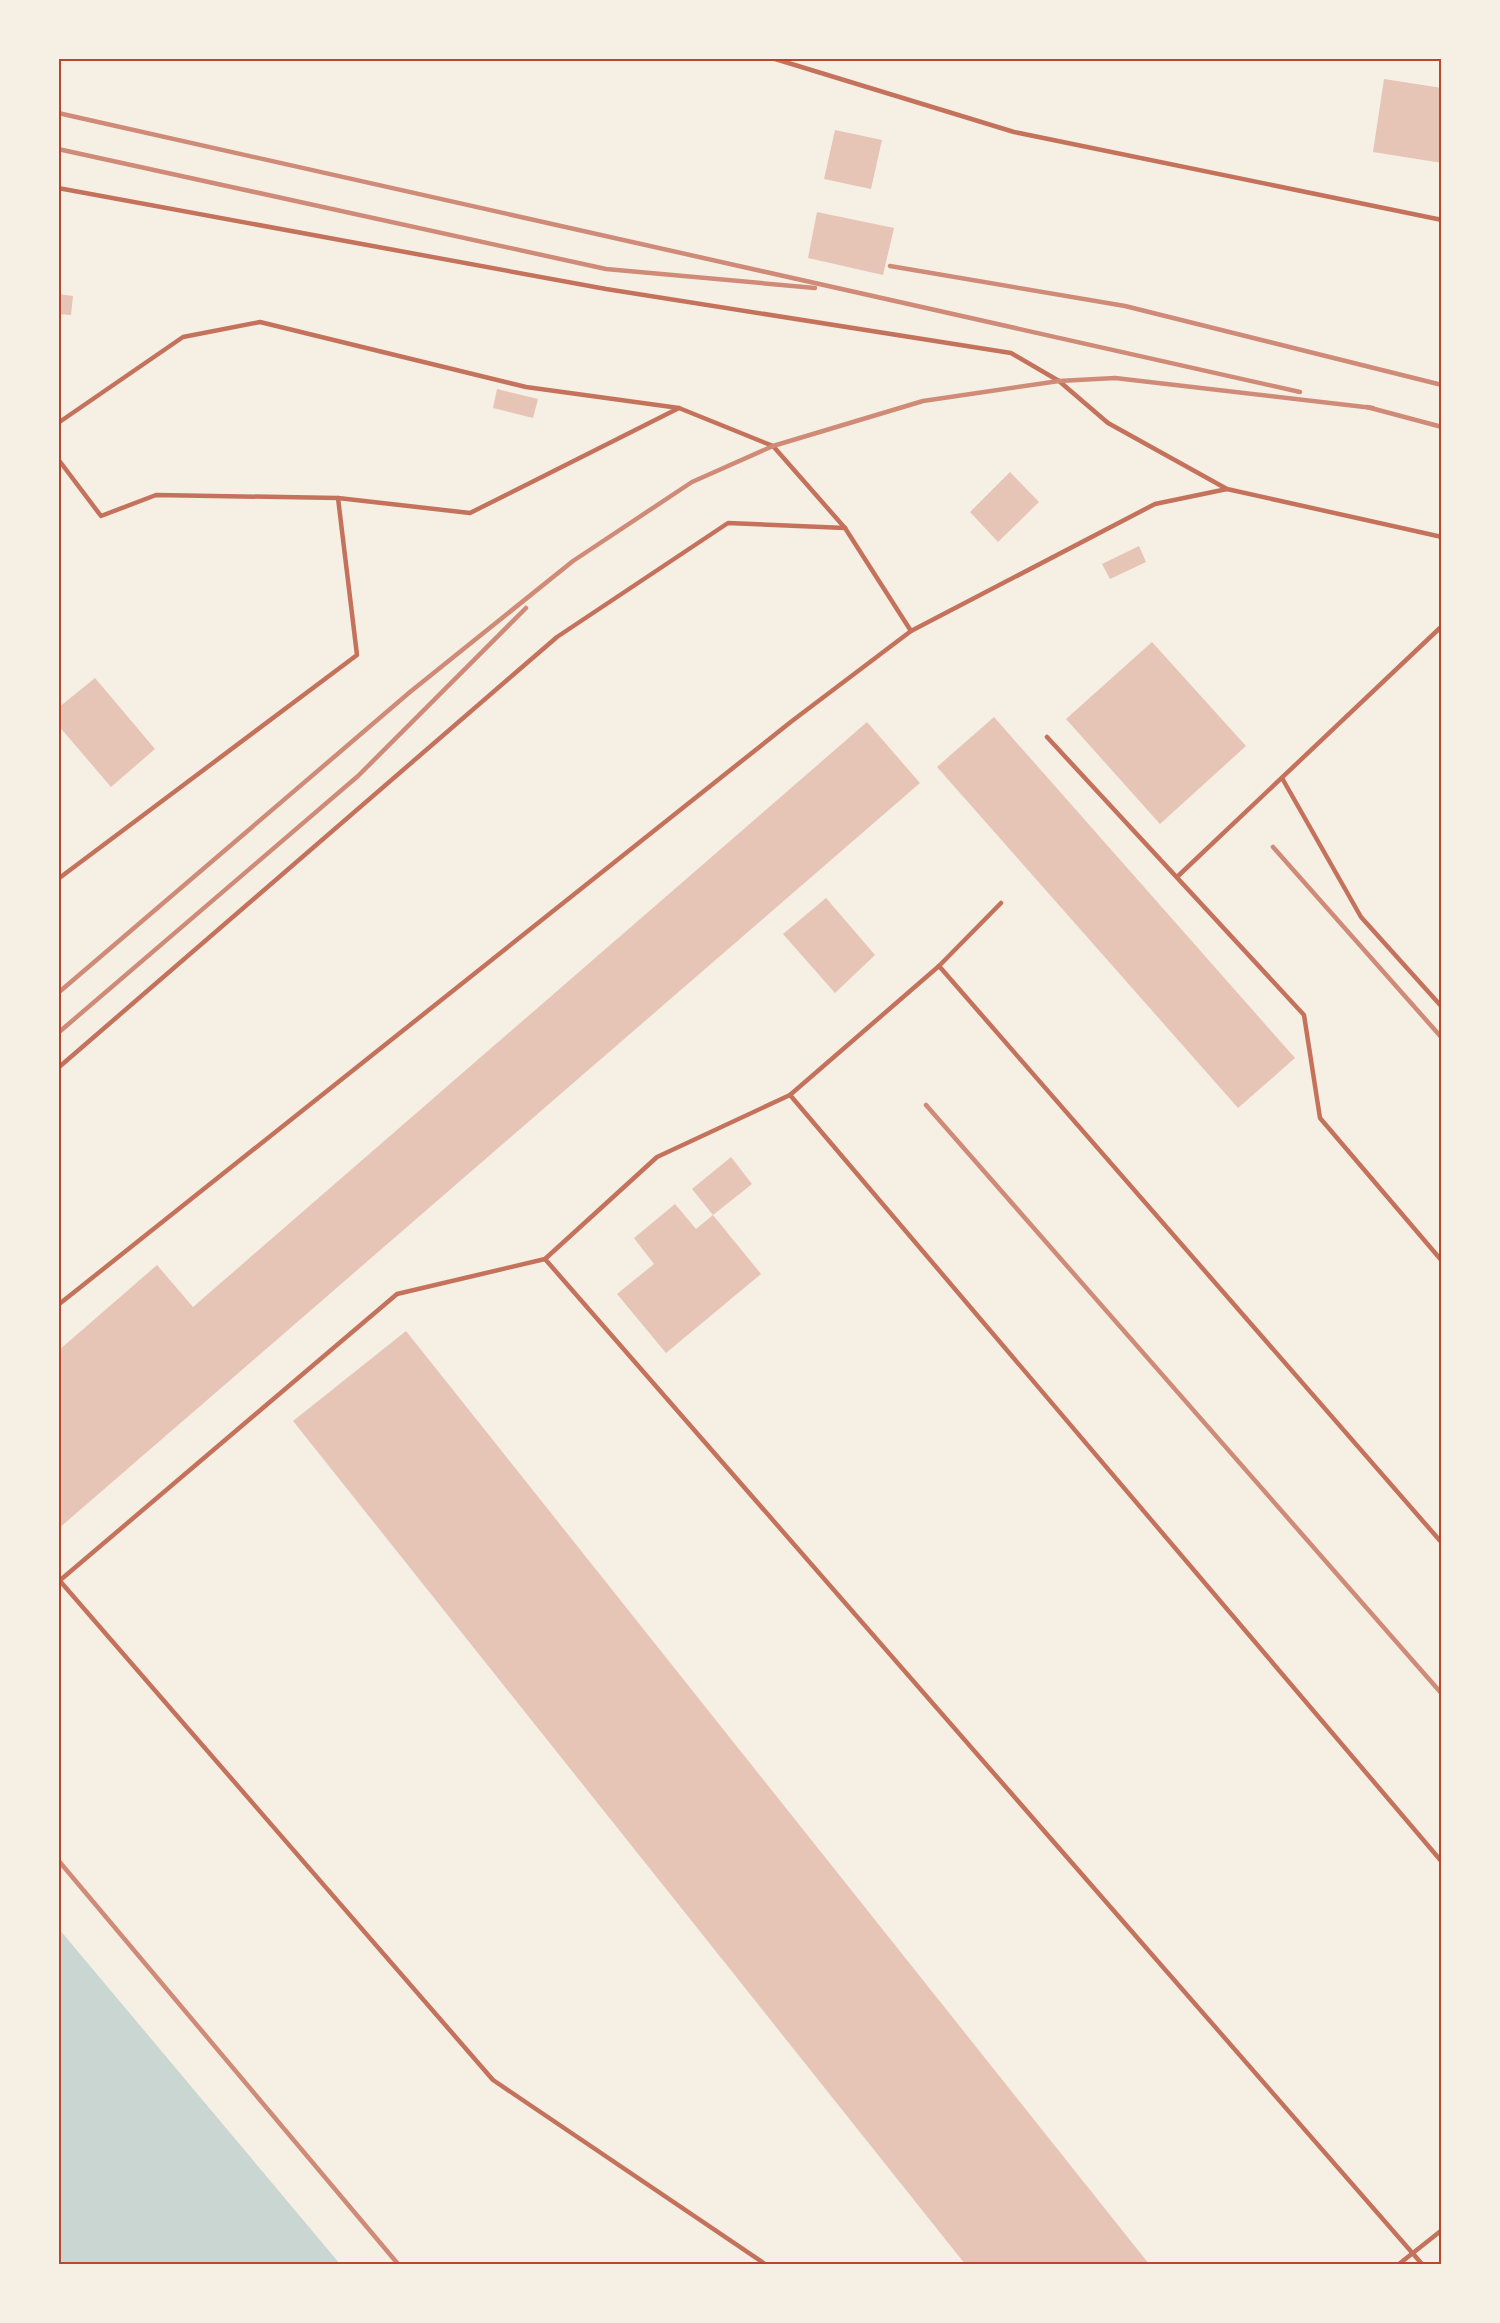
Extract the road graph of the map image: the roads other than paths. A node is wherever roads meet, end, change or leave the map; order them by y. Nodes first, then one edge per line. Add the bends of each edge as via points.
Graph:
1 (772, 58) edge
2 (58, 188) edge
3 (1442, 220) edge
4 (679, 408) junction
5 (58, 423) edge
6 (58, 459) edge
7 (1227, 489) junction
8 (338, 498) junction
9 (845, 528) junction
10 (1442, 537) edge
11 (1442, 626) edge
12 (911, 631) junction
13 (1047, 737) dead end
14 (1282, 778) junction
15 (1177, 877) junction
16 (58, 879) edge
17 (1000, 903) dead end
18 (939, 966) junction
19 (1442, 1007) edge
20 (58, 1068) edge
21 (790, 1095) junction
22 (545, 1259) junction
23 (1442, 1260) edge
24 (58, 1305) edge
25 (1442, 1543) edge
26 (59, 1582) edge
27 (1442, 1862) edge
28 (1442, 2230) edge
29 (1412, 2254) junction
30 (765, 2265) edge
31 (1400, 2265) edge
32 (1422, 2265) edge

1 - 3 lane via 1014,132
2 - 7 lane via 606,289 1011,353 1059,381 1108,423
4 - 5 lane via 526,387 260,322 183,337
4 - 8 lane via 470,513
4 - 9 lane via 773,446
6 - 8 lane via 101,516 156,495
7 - 10 lane
7 - 12 lane via 1155,504
8 - 16 lane via 357,655
9 - 12 lane
9 - 20 lane via 728,523 557,638
11 - 14 lane
12 - 24 lane via 792,721
13 - 15 lane
14 - 15 lane
14 - 19 lane via 1361,917
15 - 23 lane via 1304,1015 1320,1118
17 - 18 lane
18 - 21 lane
18 - 25 lane
21 - 22 lane via 657,1157
21 - 27 lane
22 - 26 lane via 397,1294
22 - 29 lane
26 - 30 lane via 493,2080
28 - 29 lane
29 - 31 lane
29 - 32 lane

